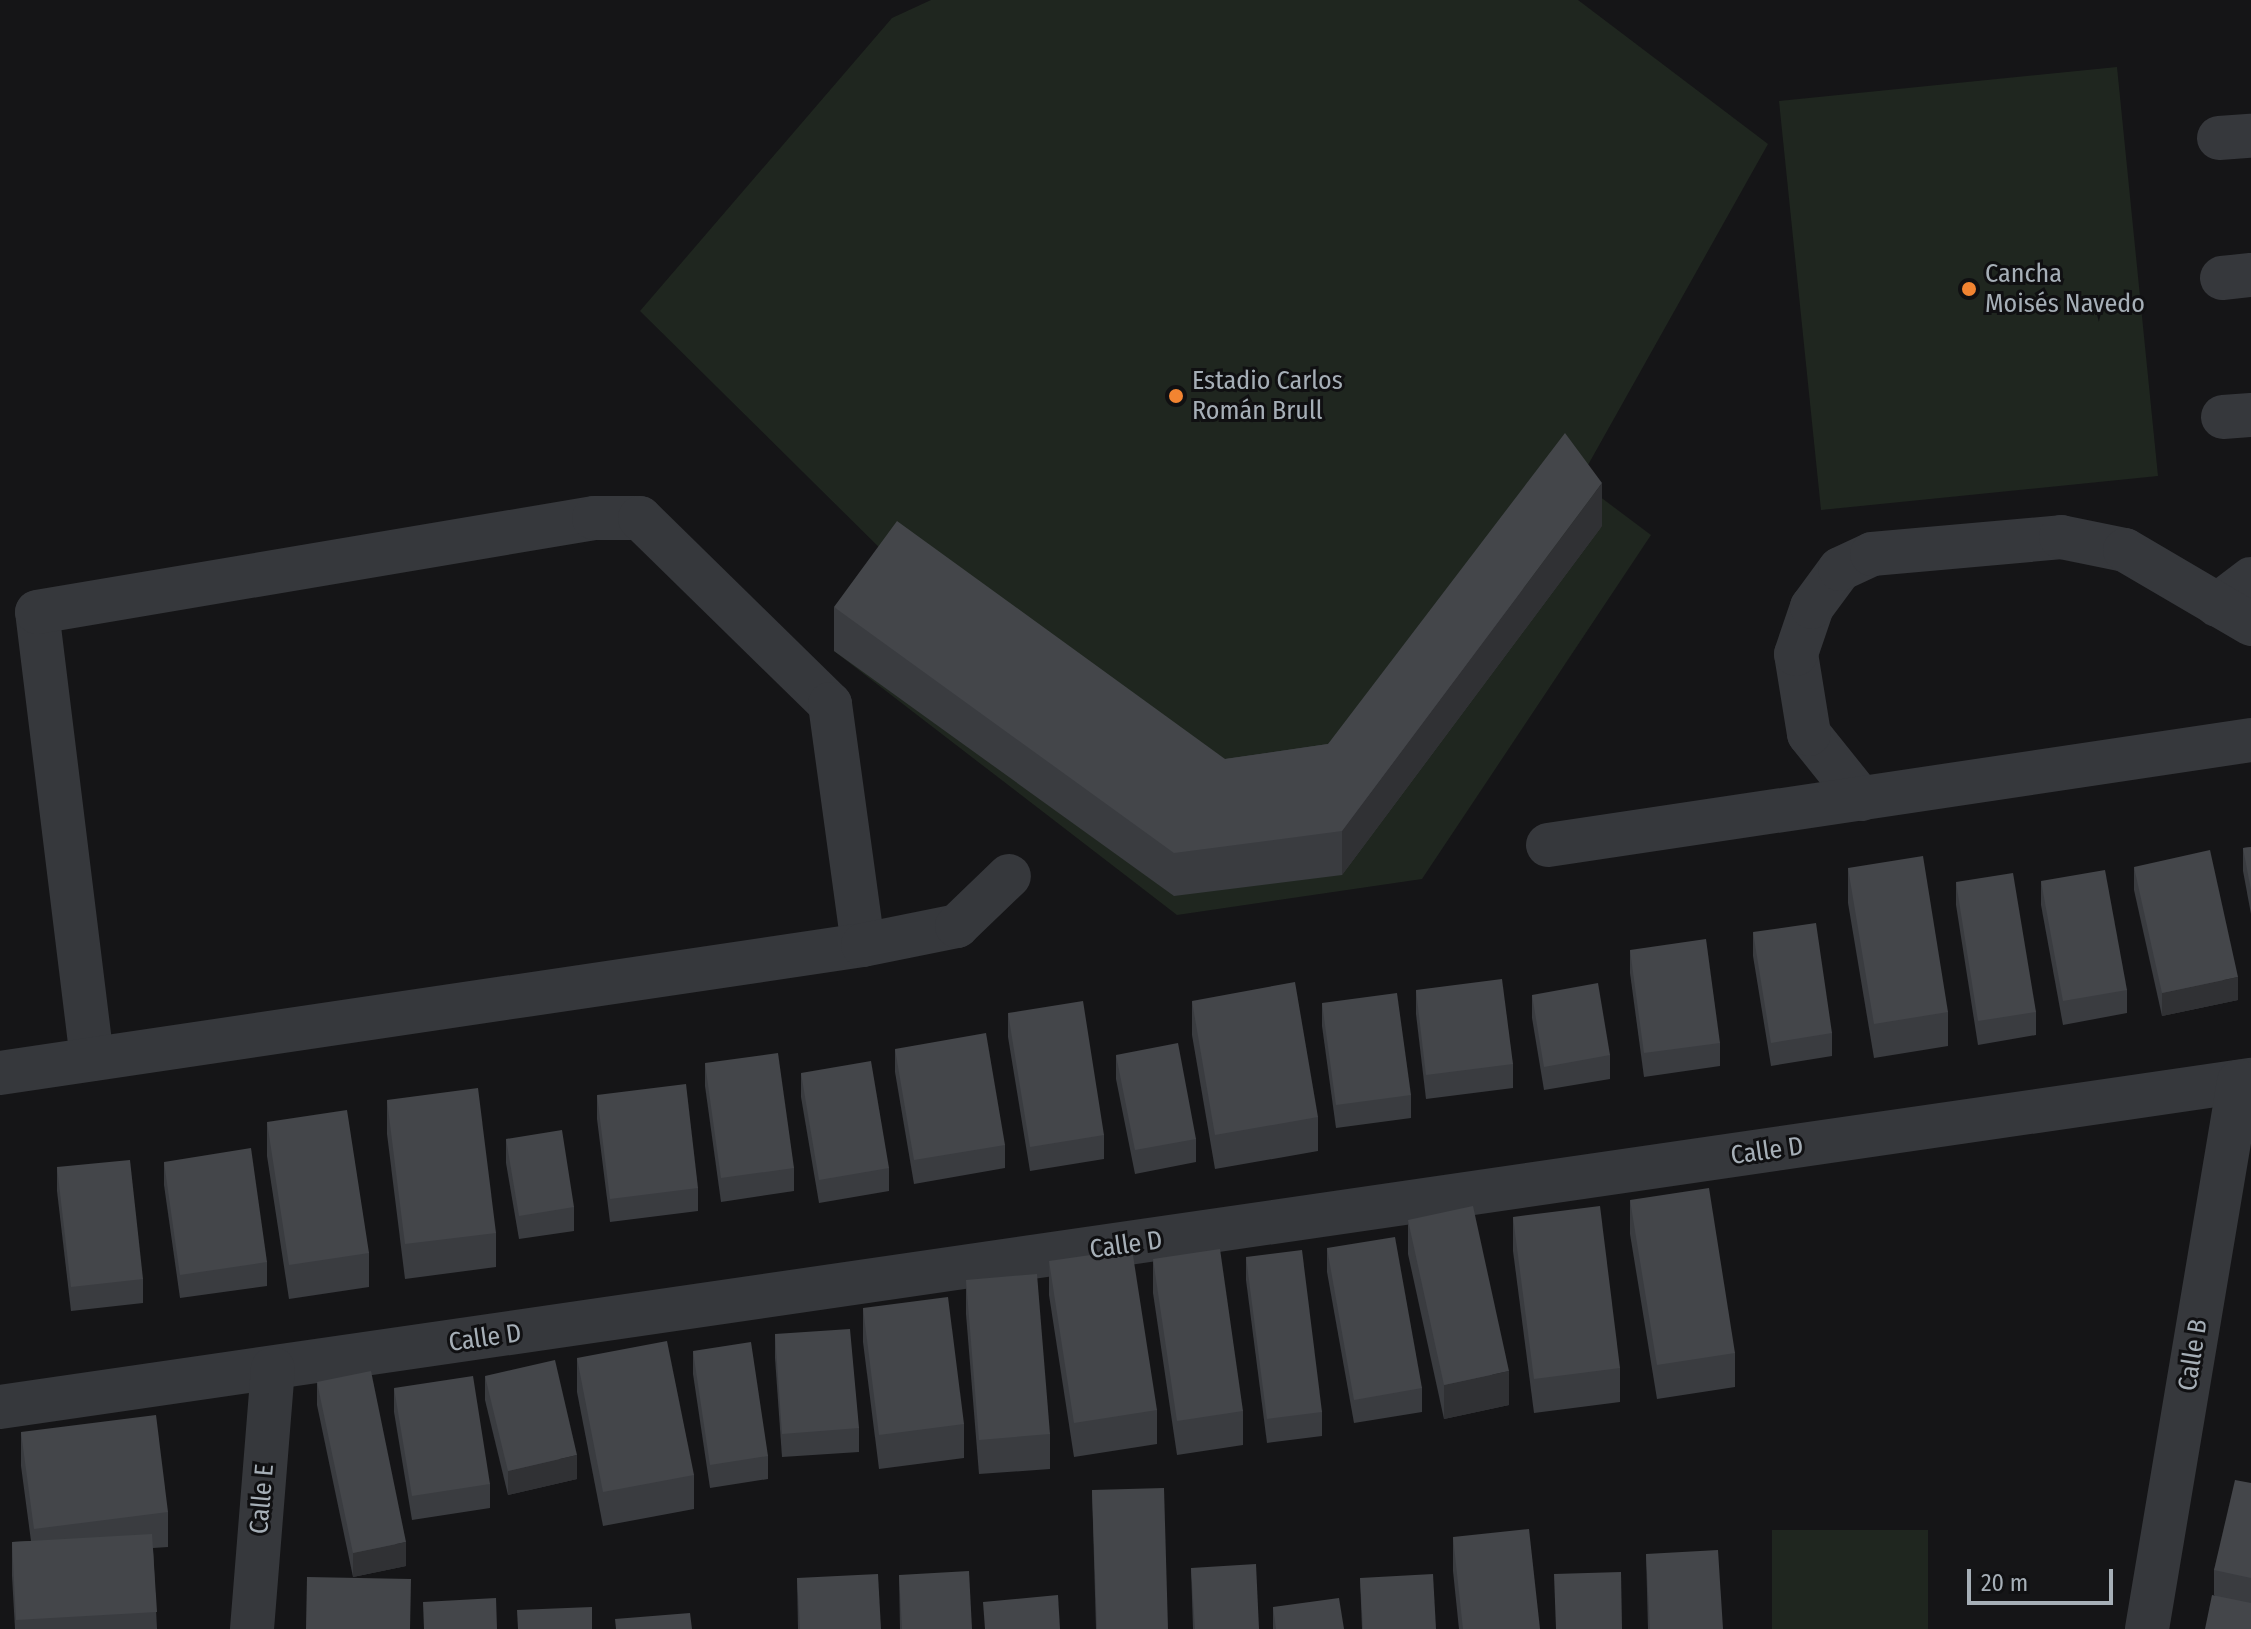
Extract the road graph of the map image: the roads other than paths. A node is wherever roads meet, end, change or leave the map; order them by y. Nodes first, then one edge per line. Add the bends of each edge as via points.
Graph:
1 (2240, 603) edge
2 (2251, 740) edge
3 (1861, 799) junction
4 (1548, 845) dead end
5 (1009, 876) dead end
6 (863, 945) junction
7 (92, 1059) junction
8 (0, 1073) edge
9 (2245, 1081) edge
10 (273, 1369) junction
11 (0, 1407) edge
12 (252, 1629) edge
13 (2147, 1629) edge

1 - 3 street via 2125,550 2061,537 1872,554 1840,569 1812,607 1797,666 1809,734
2 - 3 street
3 - 4 street
5 - 6 street via 957,926
6 - 7 street
6 - 7 street via 830,704 640,518 594,518 37,612
7 - 8 street
9 - 10 street, Calle D
9 - 13 street, Calle B
10 - 11 street, Calle D
10 - 12 street, Calle E

